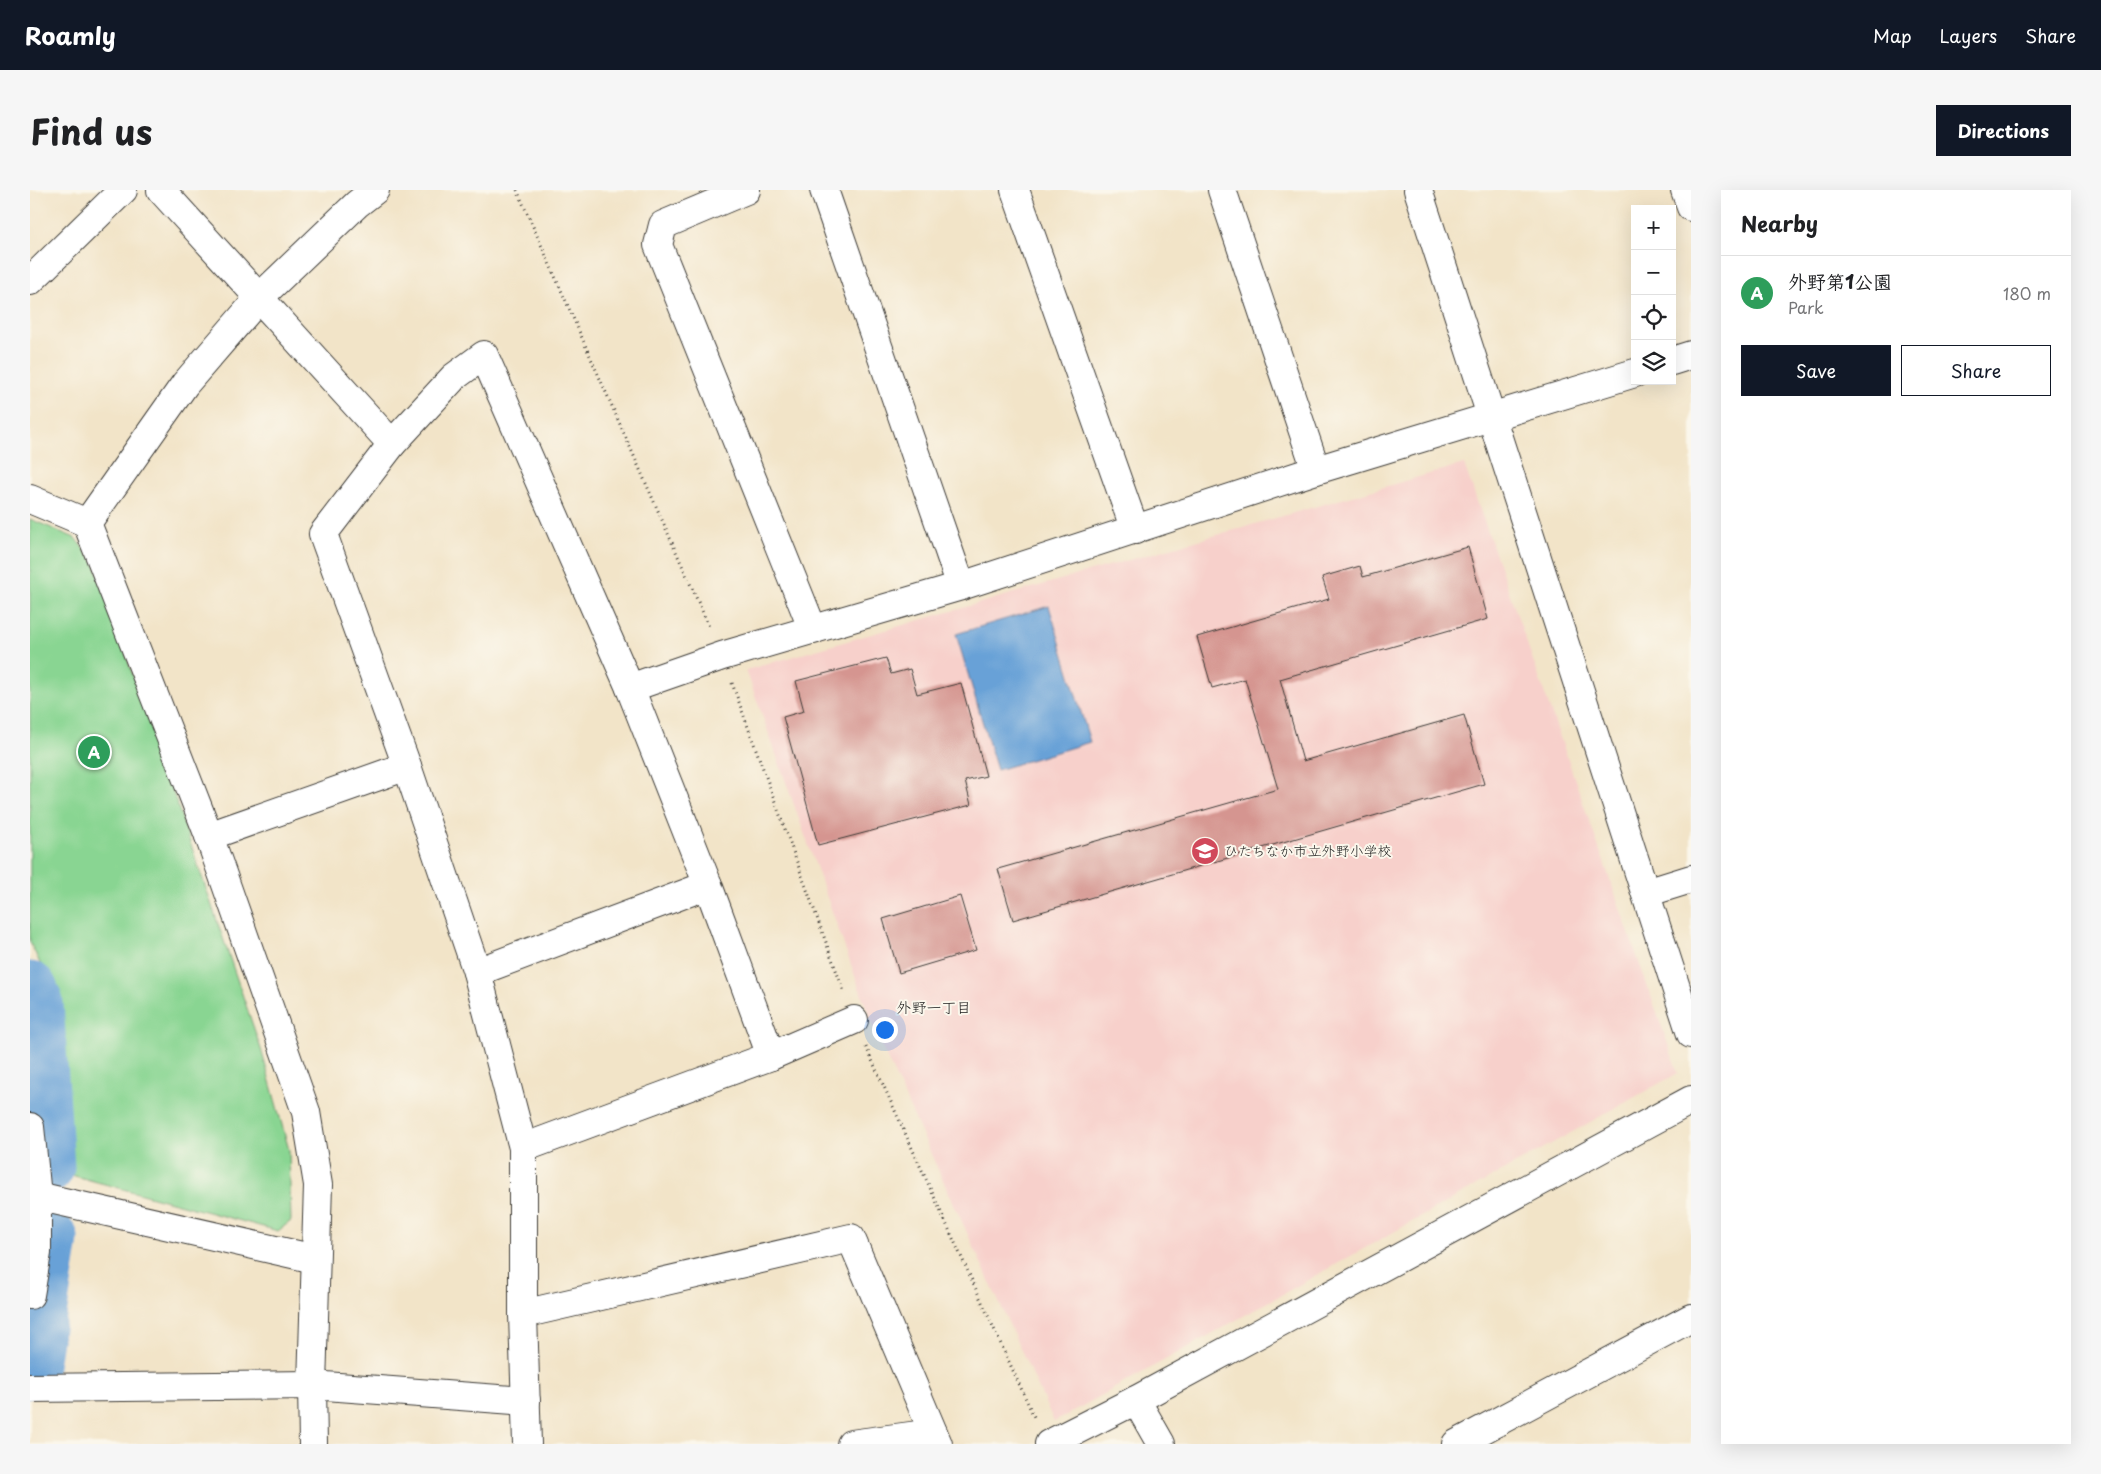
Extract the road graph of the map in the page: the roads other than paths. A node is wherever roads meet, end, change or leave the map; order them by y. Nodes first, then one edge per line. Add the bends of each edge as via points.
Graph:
1 (123, 190) edge
2 (161, 190) edge
3 (375, 190) edge
4 (746, 190) edge
5 (824, 190) edge
6 (1015, 190) edge
7 (1222, 190) edge
8 (1418, 190) edge
9 (1686, 190) edge
10 (1691, 207) edge
11 (30, 281) edge
12 (260, 297) junction
13 (1691, 355) edge
14 (1676, 360) edge
15 (1631, 374) edge
16 (1492, 418) junction
17 (392, 444) junction
18 (1316, 470) junction
19 (30, 499) edge
20 (87, 523) junction
21 (1135, 530) junction
22 (961, 586) junction
23 (813, 630) junction
24 (630, 688) junction
25 (407, 766) junction
26 (209, 836) junction
27 (1691, 879) edge
28 (708, 885) junction
29 (1646, 893) junction
30 (477, 972) junction
31 (854, 1020) road end
32 (1691, 1034) edge
33 (771, 1056) junction
34 (1691, 1100) edge
35 (30, 1127) edge
36 (523, 1148) junction
37 (37, 1196) junction
38 (315, 1259) junction
39 (30, 1295) edge
40 (523, 1314) junction
41 (1691, 1318) edge
42 (312, 1385) junction
43 (30, 1388) edge
44 (1136, 1400) junction
45 (526, 1401) junction
46 (1044, 1435) edge
47 (936, 1438) edge
48 (1465, 1442) edge
49 (312, 1444) edge
50 (527, 1444) edge
51 (851, 1444) edge
52 (1161, 1444) edge

1 - 11 street
2 - 12 street
3 - 12 street
4 - 23 street via 663,225 658,245
5 - 22 street
6 - 21 street
7 - 18 street
8 - 16 street
9 - 10 street
12 - 17 street
12 - 20 street via 185,384
13 - 14 street
15 - 16 street
16 - 18 street
16 - 29 street
17 - 24 street via 454,377 484,355
17 - 25 street via 323,534
18 - 21 street
19 - 20 street
20 - 26 street
21 - 22 street
22 - 23 street
23 - 24 street via 722,656
24 - 28 street
25 - 26 street
25 - 30 street
26 - 38 street via 306,1112 318,1185
27 - 29 street
28 - 30 street
28 - 33 street
29 - 32 street
30 - 36 street
31 - 33 street
33 - 36 street
34 - 44 street
35 - 37 street
36 - 40 street
37 - 38 street
37 - 39 street via 37,1253
38 - 42 street
40 - 45 street
40 - 47 street via 851,1238
41 - 48 street
42 - 43 street
42 - 45 street
42 - 49 street
44 - 46 street
44 - 52 street
45 - 50 street
47 - 51 street

